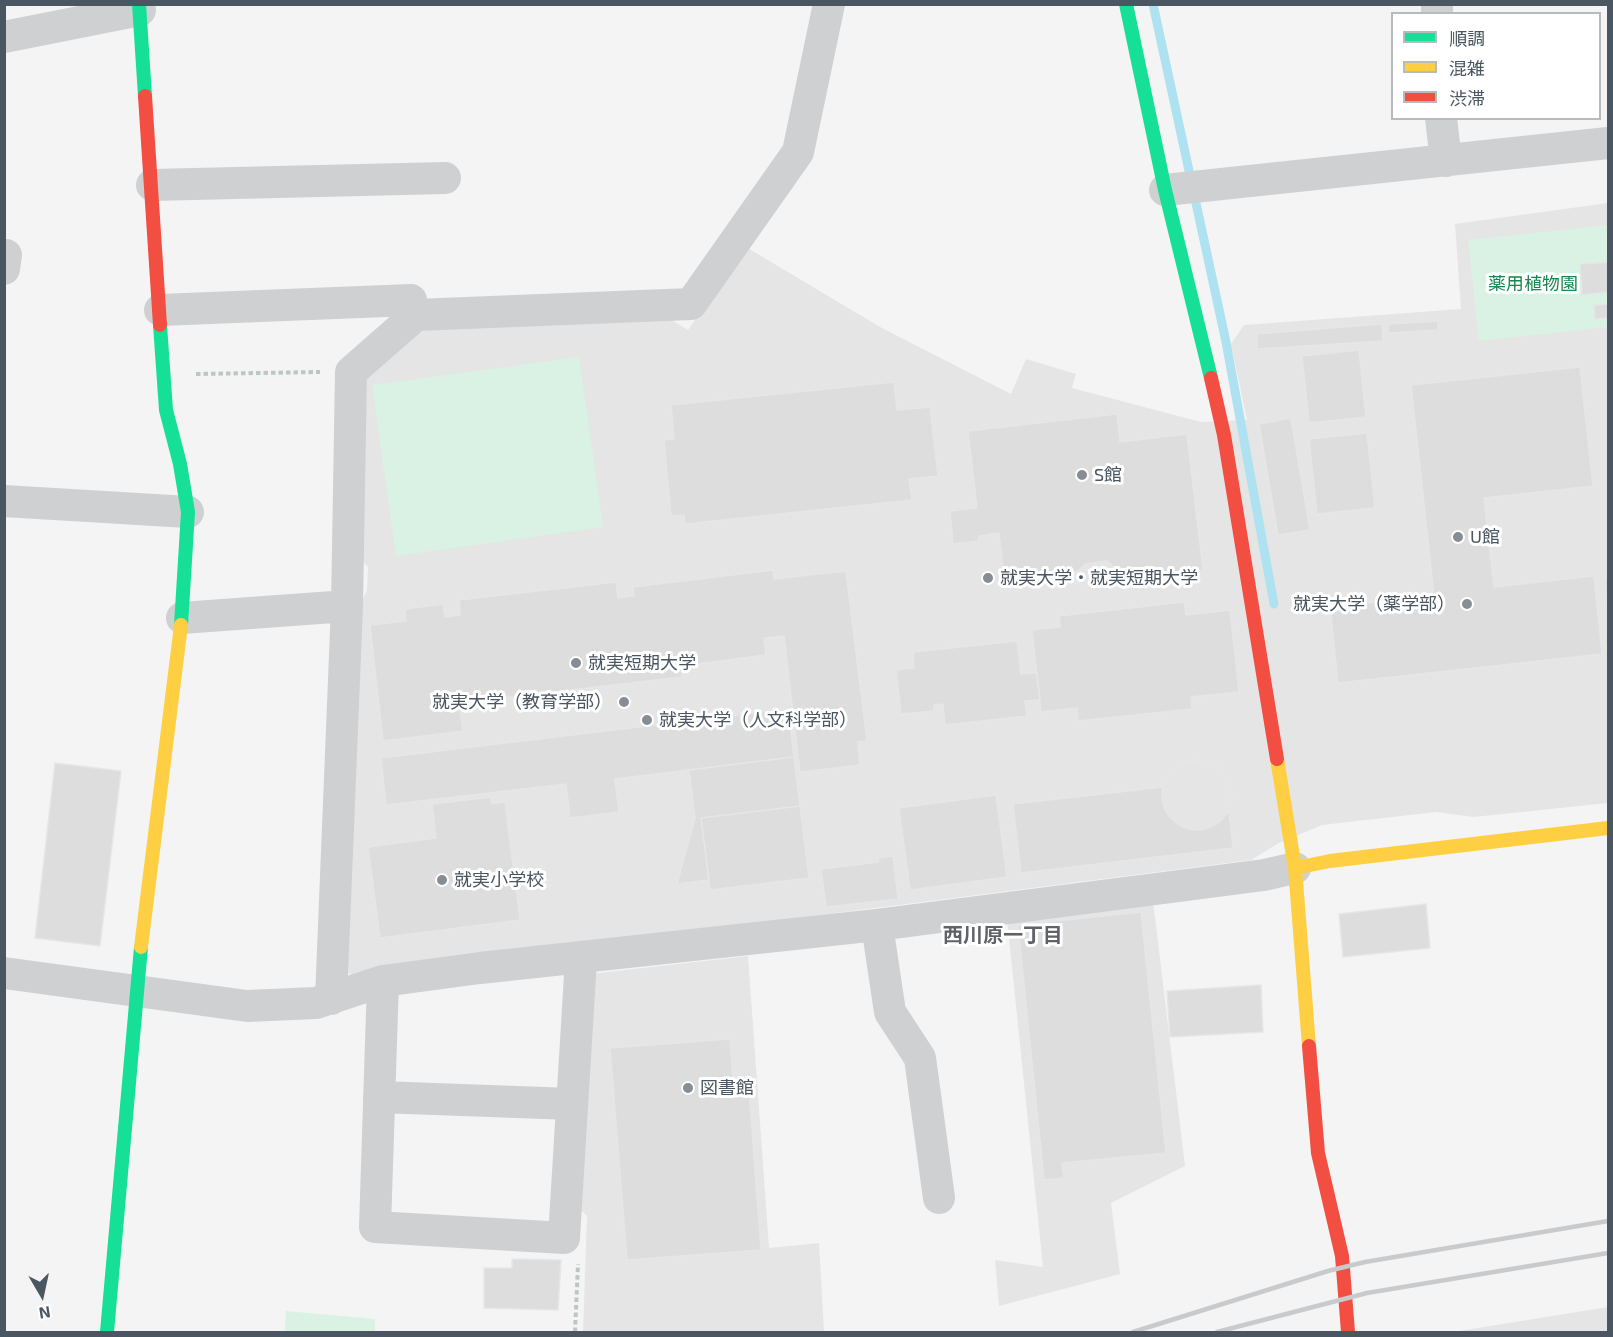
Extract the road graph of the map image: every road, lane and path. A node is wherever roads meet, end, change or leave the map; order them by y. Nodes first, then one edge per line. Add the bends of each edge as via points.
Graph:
1 (829, 4) edge
2 (1126, 4) edge
3 (139, 7) edge
4 (4, 37) edge
5 (1440, 120) edge
6 (1608, 143) edge
7 (1446, 161) junction
8 (446, 178) dead end
9 (152, 185) junction
10 (1184, 188) junction
11 (4, 255) edge
12 (4, 269) edge
13 (411, 300) dead end
14 (160, 310) junction
15 (351, 372) junction
16 (164, 375) junction
17 (4, 501) edge
18 (188, 512) junction
19 (347, 606) junction
20 (182, 618) junction
21 (1608, 828) edge
22 (1295, 868) junction
23 (877, 925) junction
24 (581, 958) junction
25 (4, 973) edge
26 (383, 981) junction
27 (136, 991) junction
28 (331, 999) junction
29 (379, 1097) junction
30 (572, 1104) junction
31 (939, 1198) dead end
32 (564, 1238) junction
33 (107, 1332) edge
34 (575, 1332) edge
35 (1348, 1332) edge

1 - 15 street via 798,152 692,304 416,315
2 - 10 street
3 - 4 street
3 - 9 street
5 - 7 street
6 - 7 street
7 - 10 street
8 - 9 street
9 - 14 street
10 - 22 street via 1192,295 1224,435
11 - 12 street
13 - 14 street
14 - 16 street
15 - 16 path
15 - 19 street
16 - 18 street via 166,410
17 - 18 street
18 - 20 street
19 - 20 street
19 - 28 street
20 - 27 street
21 - 22 street
22 - 23 street
22 - 35 street via 1318,1153 1342,1256
23 - 24 street
23 - 31 street via 890,1012 920,1058
24 - 26 street
24 - 30 street
25 - 27 street
26 - 28 street
26 - 29 street
27 - 28 street via 247,1006
27 - 33 street
29 - 30 street
29 - 32 street via 375,1227
30 - 32 street
32 - 34 path via 579,1251

